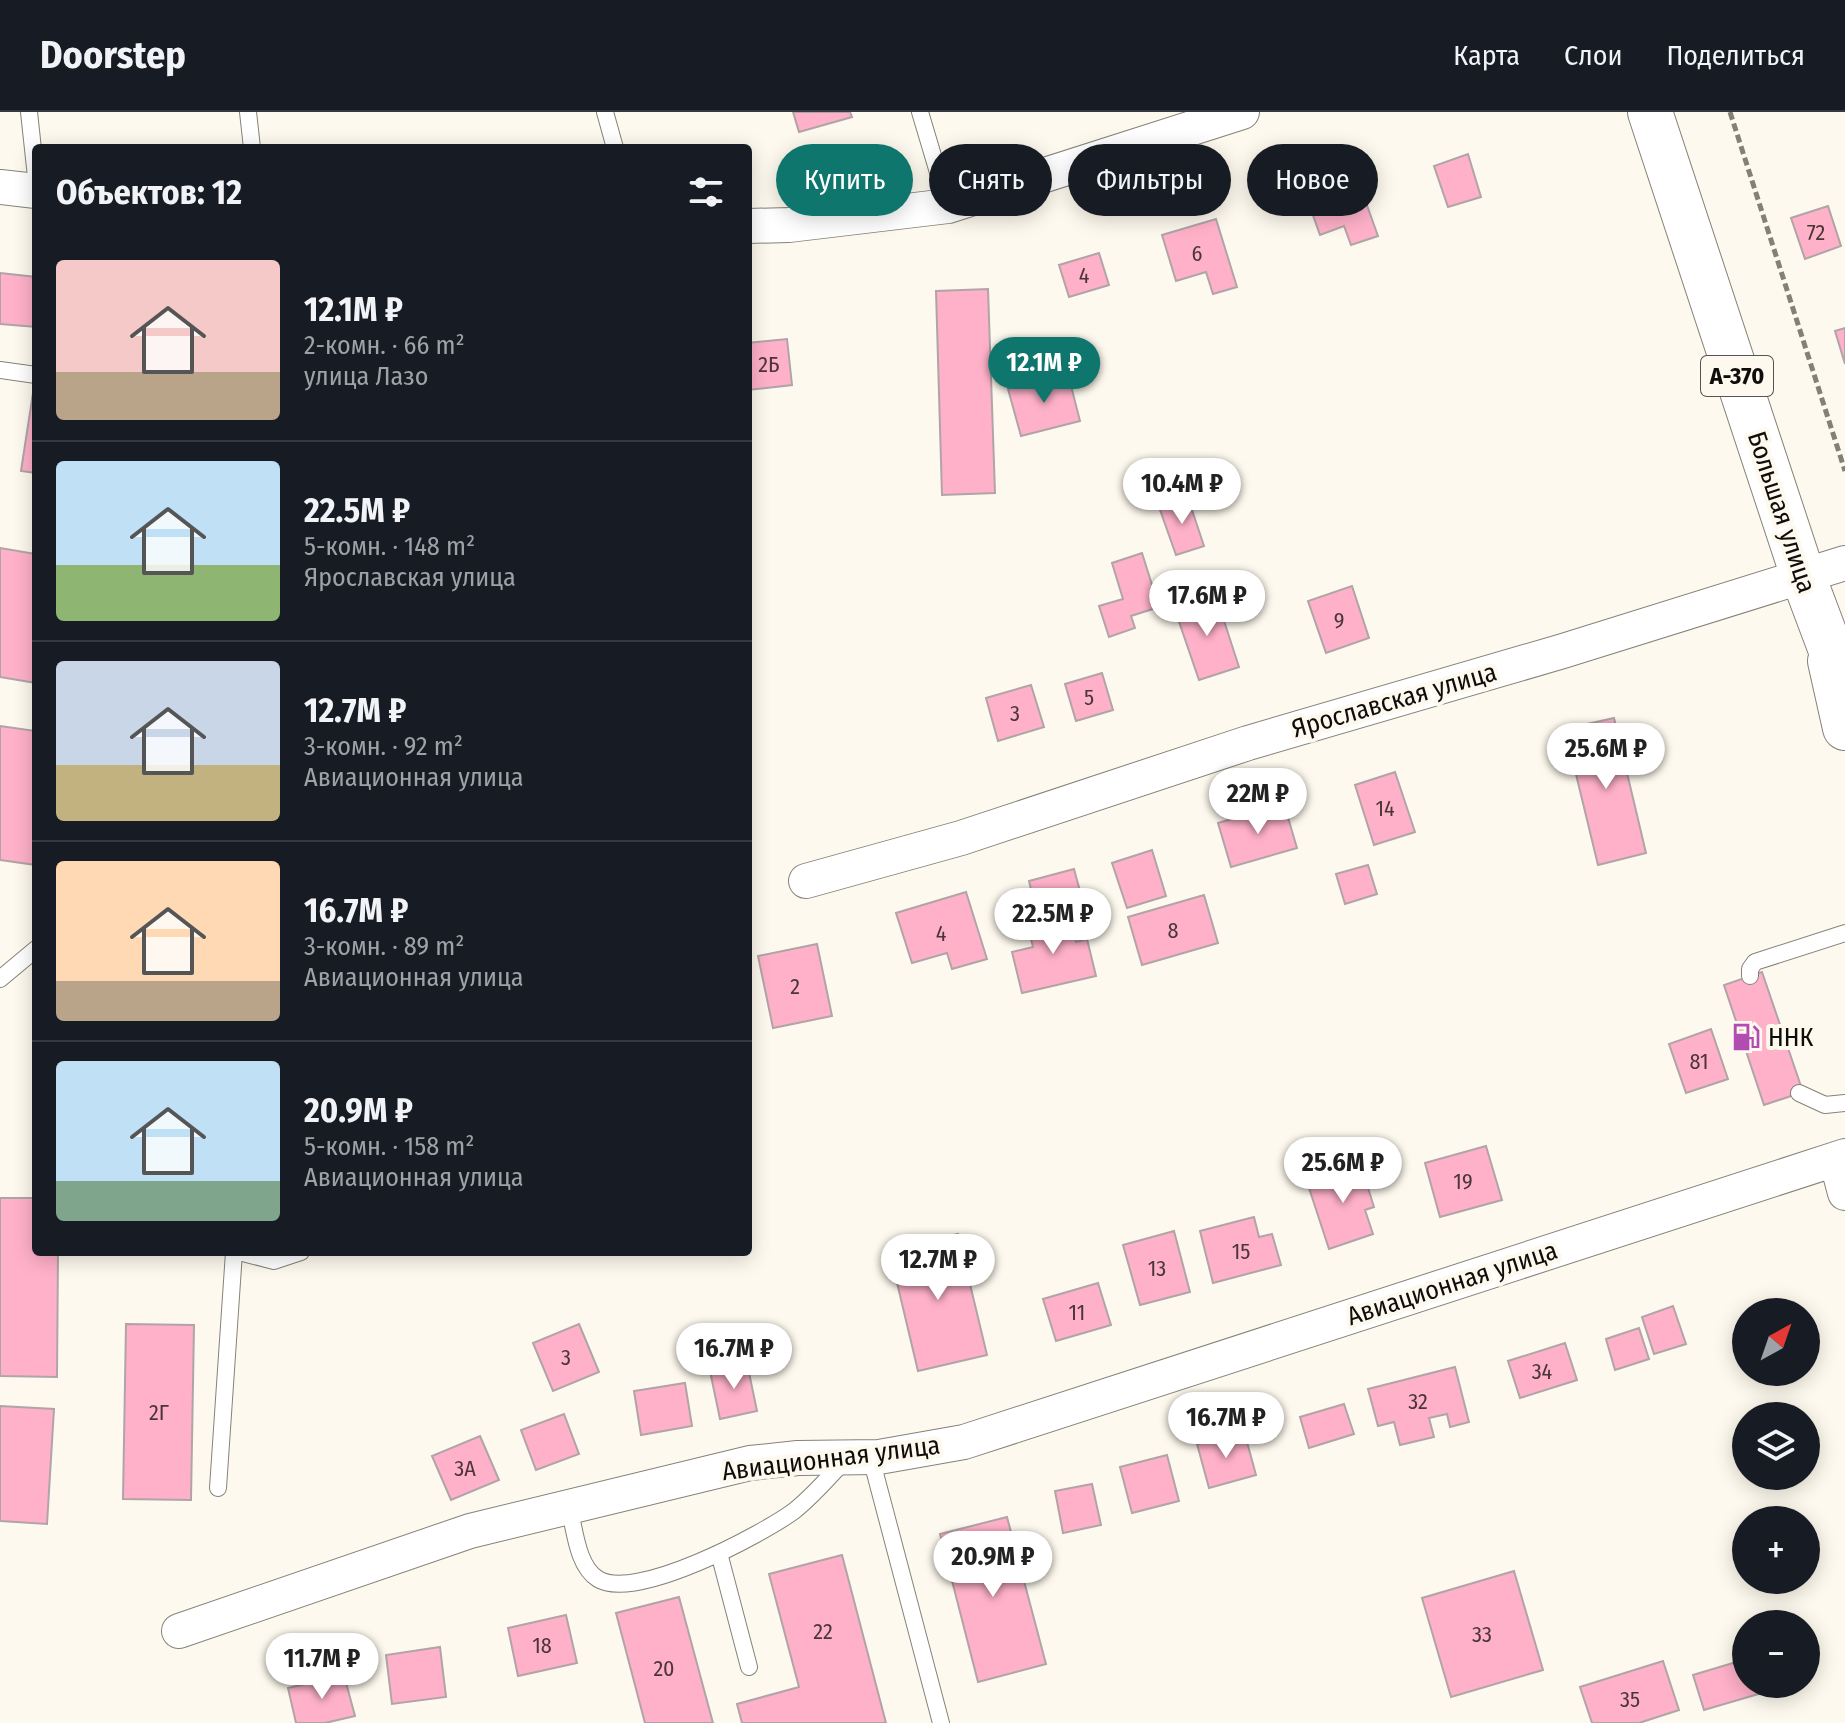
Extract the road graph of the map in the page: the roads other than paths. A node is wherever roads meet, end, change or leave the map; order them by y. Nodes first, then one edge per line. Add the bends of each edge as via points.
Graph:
1 (29, 112) edge
2 (248, 112) edge
3 (605, 112) edge
4 (920, 112) edge
5 (1242, 112) edge
6 (1650, 112) edge
7 (32, 144) edge
8 (252, 144) edge
9 (614, 144) edge
10 (930, 144) edge
11 (1052, 173) edge
12 (0, 187) edge
13 (32, 191) edge
14 (929, 208) edge
15 (752, 226) edge
16 (0, 370) edge
17 (32, 374) edge
18 (1845, 563) edge
19 (1803, 576) junction
20 (1825, 639) junction
21 (1845, 688) edge
22 (1845, 728) edge
23 (806, 881) dead end
24 (1845, 933) edge
25 (32, 952) edge
26 (1750, 976) dead end
27 (0, 979) edge
28 (1799, 1093) dead end
29 (1845, 1103) edge
30 (1840, 1158) edge
31 (1845, 1193) edge
32 (237, 1256) edge
33 (253, 1256) edge
34 (289, 1256) edge
35 (858, 1458) junction
36 (218, 1488) dead end
37 (569, 1507) junction
38 (719, 1553) junction
39 (179, 1631) dead end
40 (749, 1667) dead end
41 (941, 1723) edge

1 - 7 lane
2 - 8 lane
3 - 9 lane
4 - 10 lane
5 - 11 street
6 - 19 highway, Большая улица / А-370
12 - 13 street
14 - 15 street
16 - 17 lane
18 - 19 street, Ярославская улица
19 - 20 highway, Большая улица / А-370
19 - 23 street, Ярославская улица via 1248,743 961,838
20 - 21 highway, Большая улица / А-370
20 - 22 highway, Большая улица / А-370
24 - 26 lane via 1755,962
25 - 27 lane
28 - 29 lane via 1825,1105
30 - 31 street
30 - 35 street, Авиационная улица via 964,1442
32 - 36 lane
33 - 34 lane via 274,1261
35 - 37 street, Авиационная улица via 750,1463
35 - 38 lane via 791,1513
35 - 41 lane
37 - 38 lane via 583,1562 599,1580 611,1584 679,1571
37 - 39 street, Авиационная улица via 470,1531
38 - 40 lane

